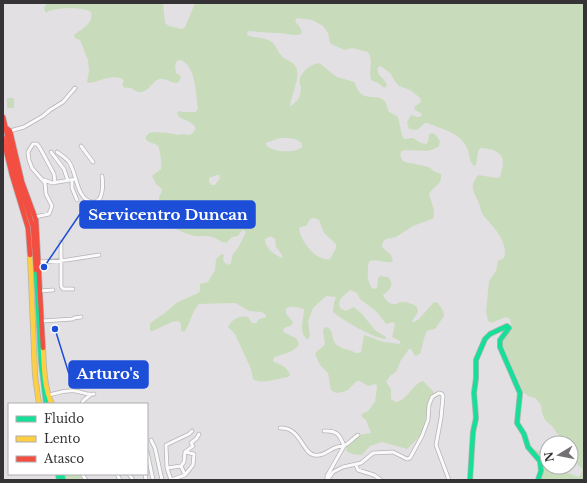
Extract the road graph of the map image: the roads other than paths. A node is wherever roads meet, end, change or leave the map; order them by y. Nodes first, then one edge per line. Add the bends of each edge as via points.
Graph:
1 (75, 88) dead end
2 (3, 117) edge
3 (5, 127) junction
4 (10, 131) junction
5 (3, 138) edge
6 (81, 146) dead end
7 (50, 152) dead end
8 (57, 152) dead end
9 (93, 162) dead end
10 (39, 176) junction
11 (102, 176) dead end
12 (76, 179) junction
13 (70, 181) junction
14 (54, 183) junction
15 (46, 190) junction
16 (77, 200) dead end
17 (36, 217) junction
18 (61, 242) dead end
19 (99, 255) dead end
20 (61, 261) junction
21 (39, 262) junction
22 (73, 289) dead end
23 (54, 290) dead end
24 (40, 291) junction
25 (81, 317) dead end
26 (42, 320) junction
27 (94, 394) dead end
28 (49, 395) junction
29 (90, 395) junction
30 (39, 403) edge
31 (46, 403) edge
32 (52, 403) edge
33 (82, 403) edge
34 (280, 428) dead end
35 (192, 431) dead end
36 (324, 431) dead end
37 (199, 434) dead end
38 (358, 435) dead end
39 (151, 440) dead end
40 (344, 446) junction
41 (155, 448) junction
42 (148, 450) edge
43 (185, 452) junction
44 (148, 455) edge
45 (356, 465) junction
46 (182, 466) junction
47 (167, 468) junction
48 (185, 475) junction
49 (162, 479) edge
50 (327, 479) edge
51 (153, 480) edge
52 (171, 480) edge
53 (381, 480) edge
54 (449, 480) edge
55 (469, 480) edge
56 (538, 480) edge

1 - 4 street via 63,102 43,116 24,127
2 - 3 street
3 - 4 street
3 - 31 street via 33,232
4 - 17 street via 22,182
5 - 30 street via 28,228 34,375
6 - 9 street
7 - 13 street
8 - 12 street via 69,163
10 - 14 street
10 - 14 street via 32,168 28,156 31,146 35,144 40,148 54,174
10 - 15 street
11 - 12 street via 103,190 95,202 85,198
12 - 13 street
13 - 14 street
13 - 16 street
14 - 15 street via 48,185
15 - 17 street via 52,206 51,211 48,216
17 - 21 street
18 - 20 street
19 - 20 street
20 - 21 street
20 - 22 street via 61,288
21 - 24 street
23 - 24 street
24 - 26 street
25 - 26 street
26 - 28 street via 44,366
27 - 29 street
28 - 29 street via 72,391
28 - 32 street
29 - 33 street
34 - 40 street via 292,430 314,455 326,454 336,447
35 - 47 street via 166,445
36 - 40 street via 334,431
37 - 43 street via 191,443 193,446
38 - 40 street
39 - 41 street
40 - 50 street
41 - 42 street
41 - 49 street
43 - 46 street
43 - 48 street via 194,454 194,466
44 - 51 street
45 - 50 street via 343,467
45 - 53 street via 358,470
45 - 54 street via 373,453 380,452 393,452 406,459 410,458 428,420 432,397 439,393 443,396 436,446
46 - 47 street
46 - 48 street
47 - 52 street
48 - 52 street
49 - 51 street
55 - 56 street via 476,418 476,360 485,339 507,326 509,328 500,340 500,347 520,393 517,423 528,447 540,461 541,471

